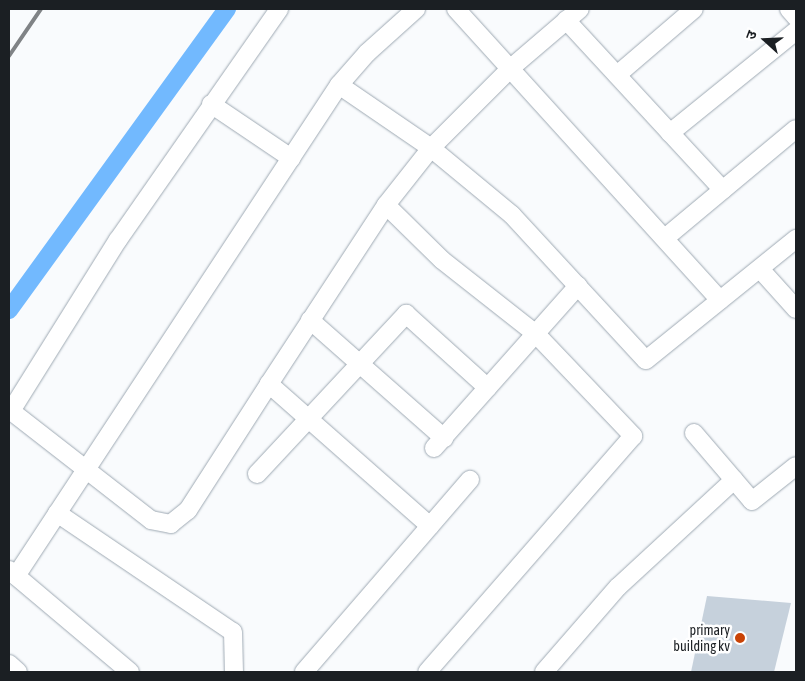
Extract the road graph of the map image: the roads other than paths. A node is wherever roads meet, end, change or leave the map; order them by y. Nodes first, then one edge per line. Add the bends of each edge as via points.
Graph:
1 (279, 9) edge
2 (416, 9) edge
3 (456, 9) edge
4 (580, 9) edge
5 (694, 9) edge
6 (789, 9) edge
7 (796, 17) edge
8 (566, 20) junction
9 (796, 31) edge
10 (512, 67) junction
11 (617, 75) junction
12 (340, 85) junction
13 (211, 104) junction
14 (796, 129) edge
15 (670, 133) junction
16 (431, 148) junction
17 (291, 158) junction
18 (723, 190) junction
19 (386, 205) junction
20 (665, 238) junction
21 (796, 240) edge
22 (760, 269) junction
23 (578, 286) junction
24 (720, 300) junction
25 (796, 309) edge
26 (310, 320) junction
27 (536, 334) junction
28 (359, 363) junction
29 (269, 384) junction
30 (488, 388) junction
31 (309, 418) junction
32 (694, 433) dead end
33 (796, 466) edge
34 (86, 468) junction
35 (257, 474) dead end
36 (470, 480) dead end
37 (734, 480) junction
38 (57, 513) junction
39 (430, 526) junction
40 (12, 573) edge
41 (9, 664) edge
42 (18, 672) edge
43 (130, 672) edge
44 (234, 672) edge
45 (304, 672) edge
46 (427, 672) edge
47 (544, 672) edge

1 - 13 street
2 - 12 street via 367,53
3 - 10 street
4 - 8 street
5 - 11 street
6 - 7 street
8 - 10 street
8 - 11 street
9 - 15 street
10 - 16 street
10 - 20 street
11 - 15 street
12 - 16 street
12 - 17 street
13 - 17 street
13 - 34 street via 118,240 10,411
14 - 18 street
15 - 18 street
16 - 19 street
16 - 23 street via 512,215
17 - 34 street
18 - 20 street
19 - 26 street
19 - 27 street via 442,260
20 - 24 street
21 - 22 street
22 - 24 street
22 - 25 street
23 - 24 street via 646,360
23 - 27 street
26 - 28 street
26 - 29 street via 306,331
27 - 30 street
27 - 46 street via 633,436
28 - 30 street via 406,314
28 - 30 street via 439,443
28 - 31 street
29 - 31 street
29 - 34 street via 188,510 172,524 151,520
31 - 35 street
31 - 39 street
32 - 37 street
33 - 37 street via 752,501
34 - 38 street
36 - 39 street
37 - 47 street via 618,587
38 - 40 street
38 - 44 street via 234,632
39 - 45 street
40 - 43 street
41 - 42 street

